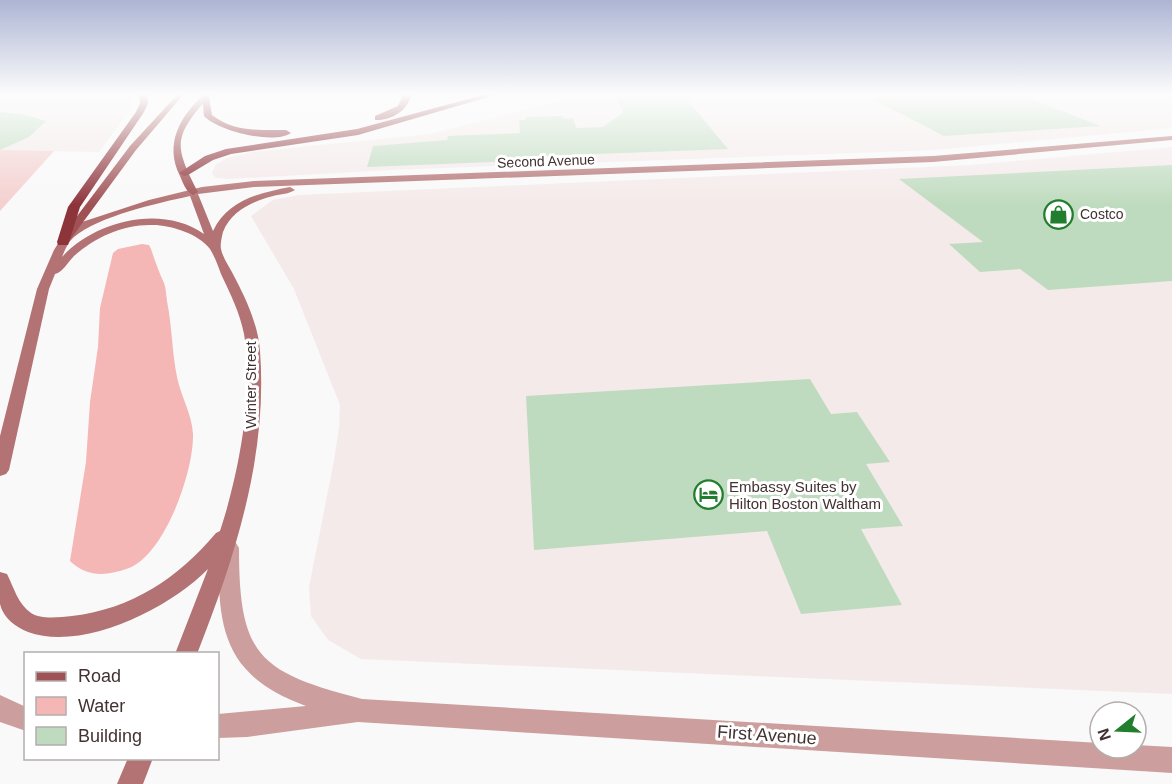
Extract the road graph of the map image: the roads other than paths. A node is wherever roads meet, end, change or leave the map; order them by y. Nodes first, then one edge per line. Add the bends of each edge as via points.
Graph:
1 (126, 132) edge
2 (148, 132) edge
3 (181, 132) edge
4 (257, 132) edge
5 (294, 132) edge
6 (353, 132) edge
7 (1172, 138) edge
8 (184, 172) junction
9 (353, 183) junction
10 (193, 192) junction
11 (63, 242) junction
12 (215, 248) junction
13 (43, 290) junction
14 (0, 470) edge
15 (230, 528) junction
16 (0, 580) edge
17 (187, 652) edge
18 (0, 707) edge
19 (362, 711) junction
20 (24, 718) edge
21 (219, 726) edge
22 (141, 760) edge
23 (1172, 760) edge
24 (130, 784) edge

1 - 11 highway via 74,207
2 - 11 main road
3 - 8 main road, Winter Street via 176,154
4 - 5 highway
6 - 8 highway via 229,151
7 - 9 street, Second Avenue via 933,159
8 - 10 main road, Winter Street
9 - 10 street, Second Avenue via 254,184
9 - 12 street, Second Avenue via 279,192 247,202 231,211 221,223
10 - 11 street, Second Avenue via 100,218
10 - 12 street, Winter Street
11 - 13 street
12 - 13 street via 199,235 174,224 124,224 77,247
12 - 15 street, Winter Street via 246,316 253,357 249,443
13 - 14 street
15 - 16 street via 192,573 166,592 122,614 85,625 48,627 24,619 8,600
15 - 17 street, Winter Street
15 - 19 street, First Avenue via 228,596 234,631 244,653 265,674 291,689
18 - 20 street
19 - 21 street, First Avenue
19 - 23 street, First Avenue
22 - 24 street

